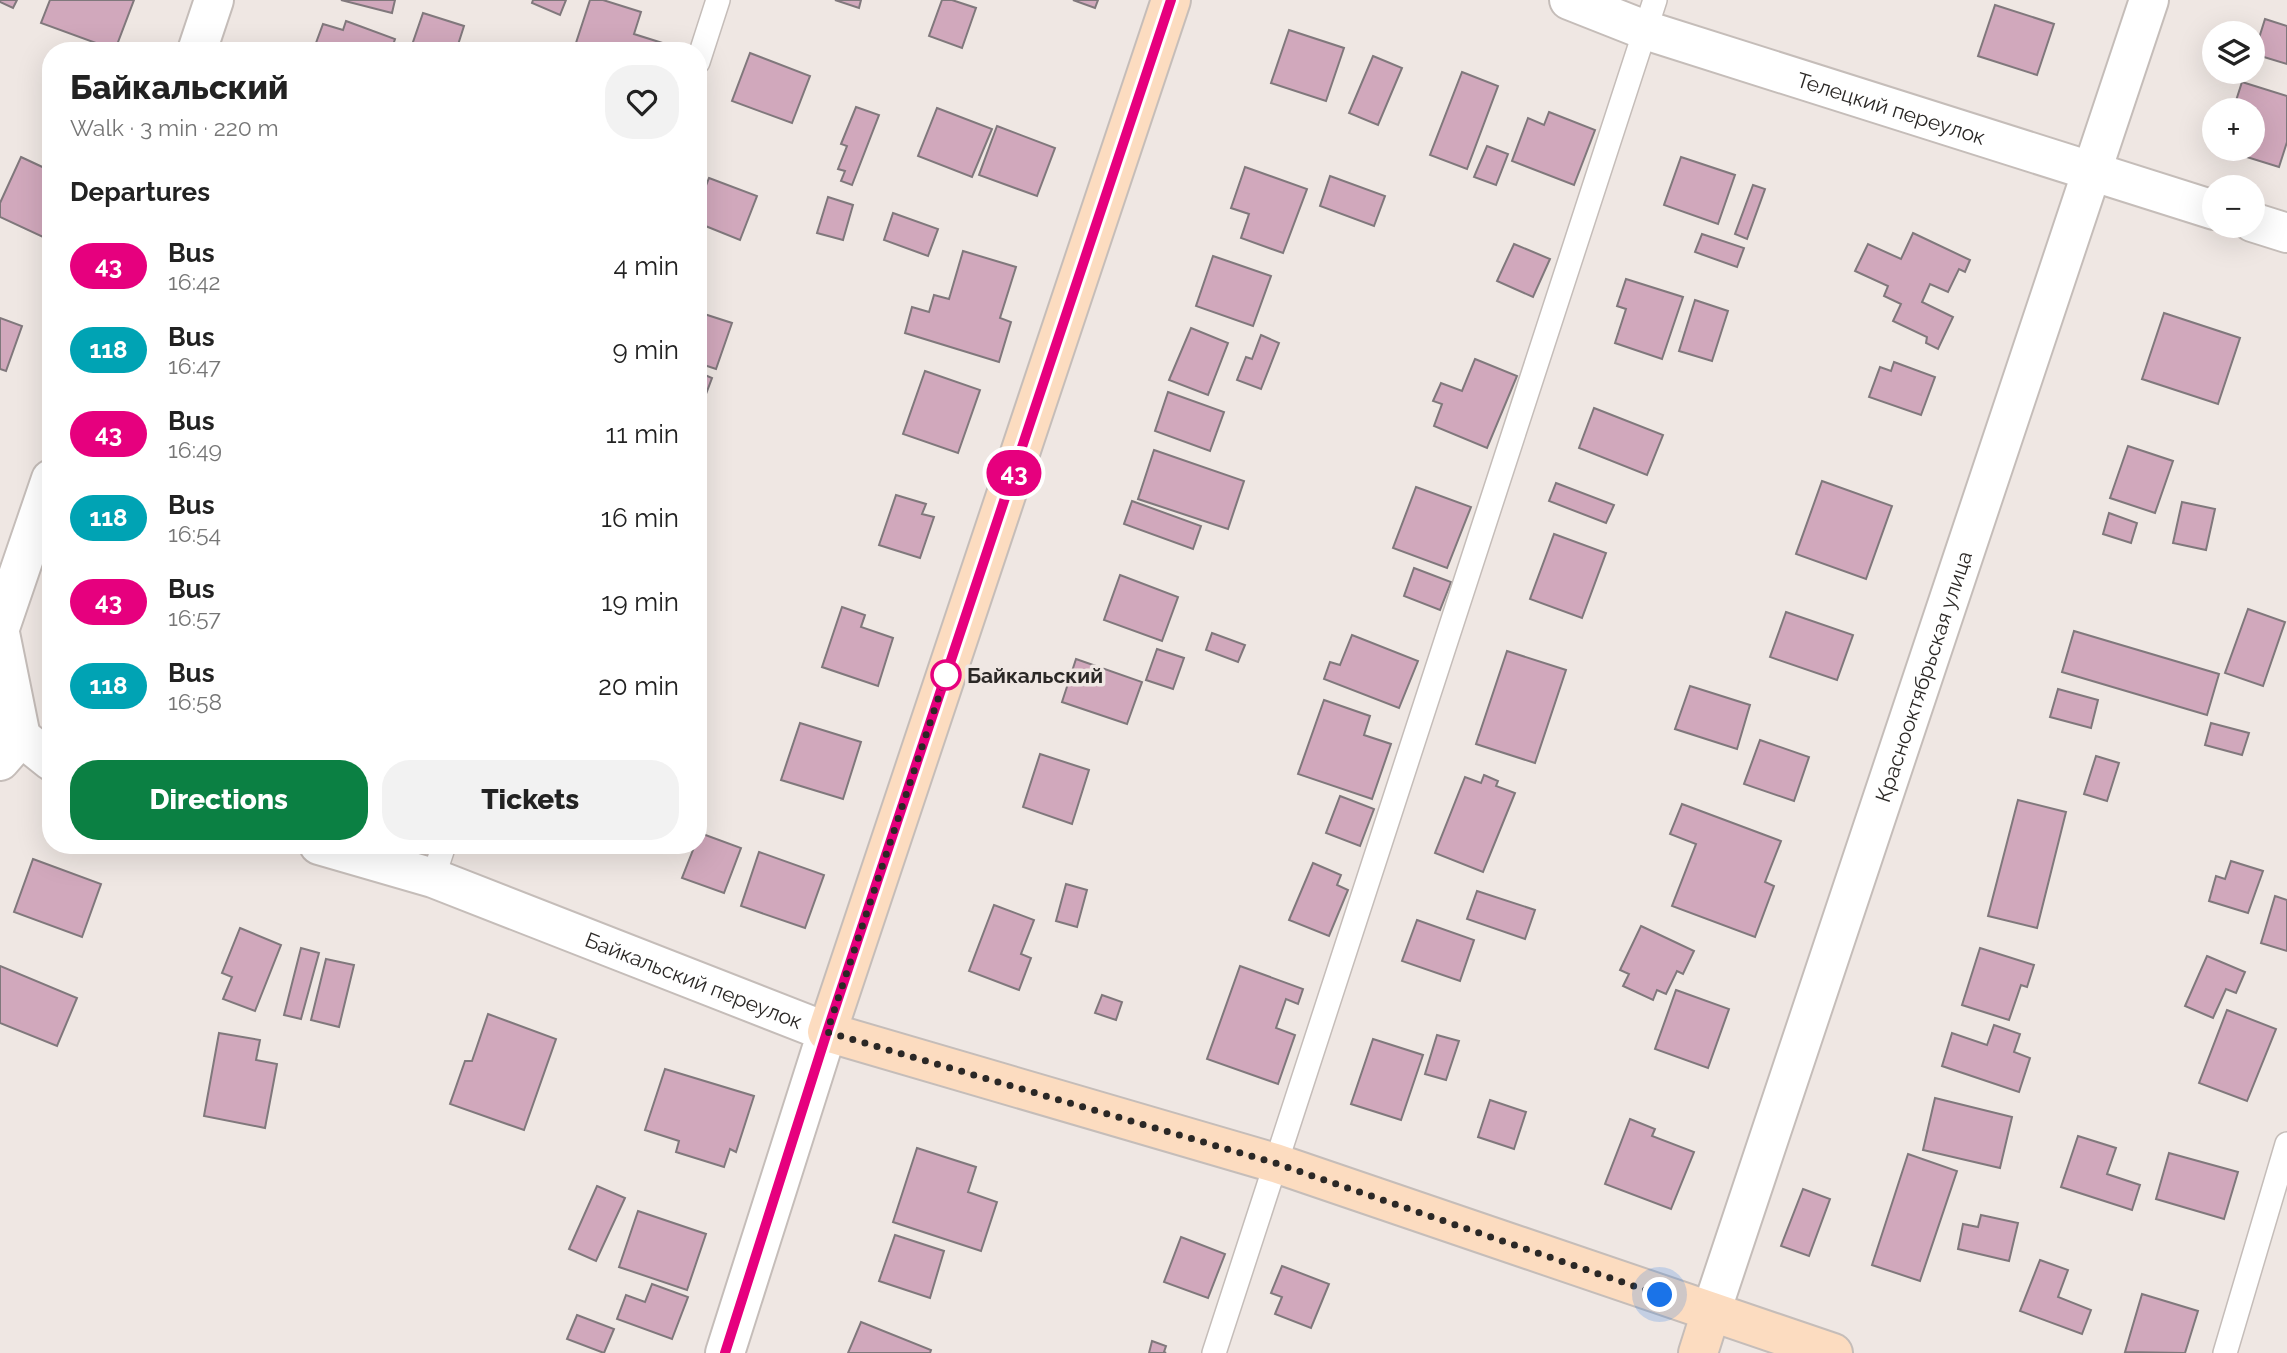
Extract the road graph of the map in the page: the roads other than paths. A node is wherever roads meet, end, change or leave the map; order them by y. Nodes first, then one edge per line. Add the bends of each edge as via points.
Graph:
1 (214, 0) edge
2 (719, 0) edge
3 (1171, 0) edge
4 (1569, 0) edge
5 (2149, 0) edge
6 (1650, 15) edge
7 (200, 42) edge
8 (705, 42) edge
9 (2090, 172) junction
10 (2202, 206) edge
11 (2265, 226) edge
12 (2287, 233) edge
13 (42, 506) edge
14 (0, 630) edge
15 (7, 739) edge
16 (42, 756) edge
17 (382, 854) edge
18 (438, 862) edge
19 (827, 1032) junction
20 (2287, 1144) edge
21 (1275, 1163) junction
22 (1711, 1312) junction
23 (725, 1353) edge
24 (1214, 1353) edge
25 (1698, 1353) edge
26 (1833, 1353) edge
27 (2225, 1353) edge

1 - 7 street
2 - 8 lane
3 - 19 main road
4 - 6 street, Телецкий переулок
5 - 9 street, Краснооктябрьская улица
6 - 9 street, Телецкий переулок
6 - 21 lane
9 - 10 street, Телецкий переулок
9 - 22 street, Краснооктябрьская улица
11 - 12 street
13 - 14 street
14 - 15 street
15 - 16 street
17 - 18 street, Байкальский переулок
18 - 19 street, Байкальский переулок
19 - 21 main road, Байкальский переулок
19 - 23 street
20 - 27 lane
21 - 22 main road, Байкальский переулок
21 - 24 lane
22 - 25 main road, Краснооктябрьская улица
22 - 26 main road, Байкальский переулок

